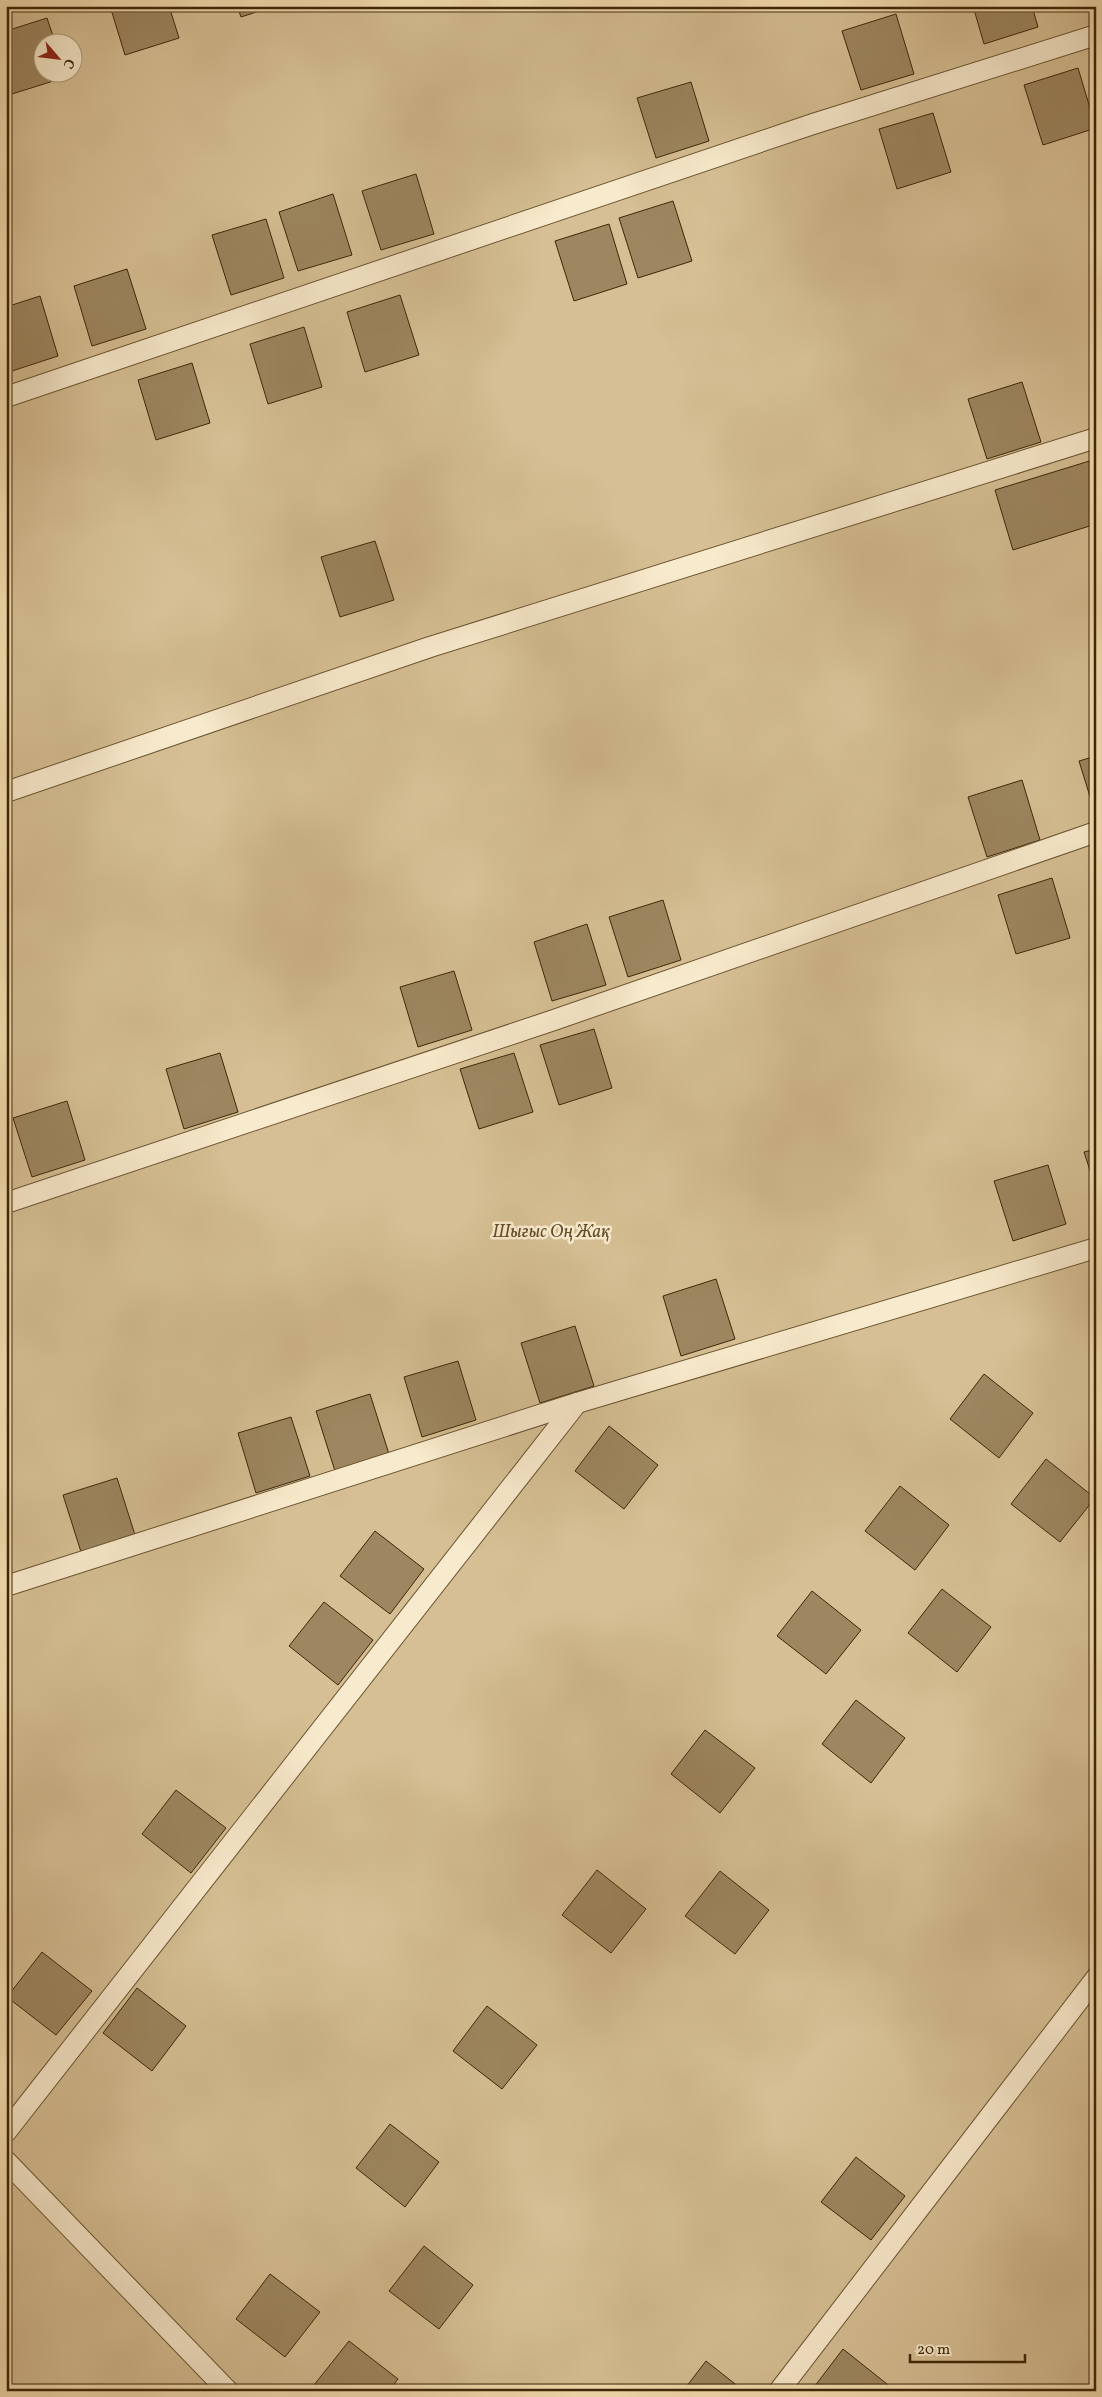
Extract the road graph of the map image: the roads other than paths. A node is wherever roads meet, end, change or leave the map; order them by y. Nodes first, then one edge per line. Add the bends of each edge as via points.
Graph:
1 (1096, 35) edge
2 (6, 397) edge
3 (1096, 438) edge
4 (6, 792) edge
5 (1096, 832) edge
6 (6, 1203) edge
7 (1096, 1248) edge
8 (577, 1403) junction
9 (6, 1586) edge
10 (1096, 1978) edge
11 (6, 2132) edge
12 (6, 2161) edge
13 (228, 2391) edge
14 (779, 2391) edge

1 - 2 lane via 813,124
3 - 4 lane via 430,647
5 - 6 lane via 564,1016
7 - 8 lane
8 - 9 lane
8 - 11 lane
10 - 14 lane
12 - 13 lane

